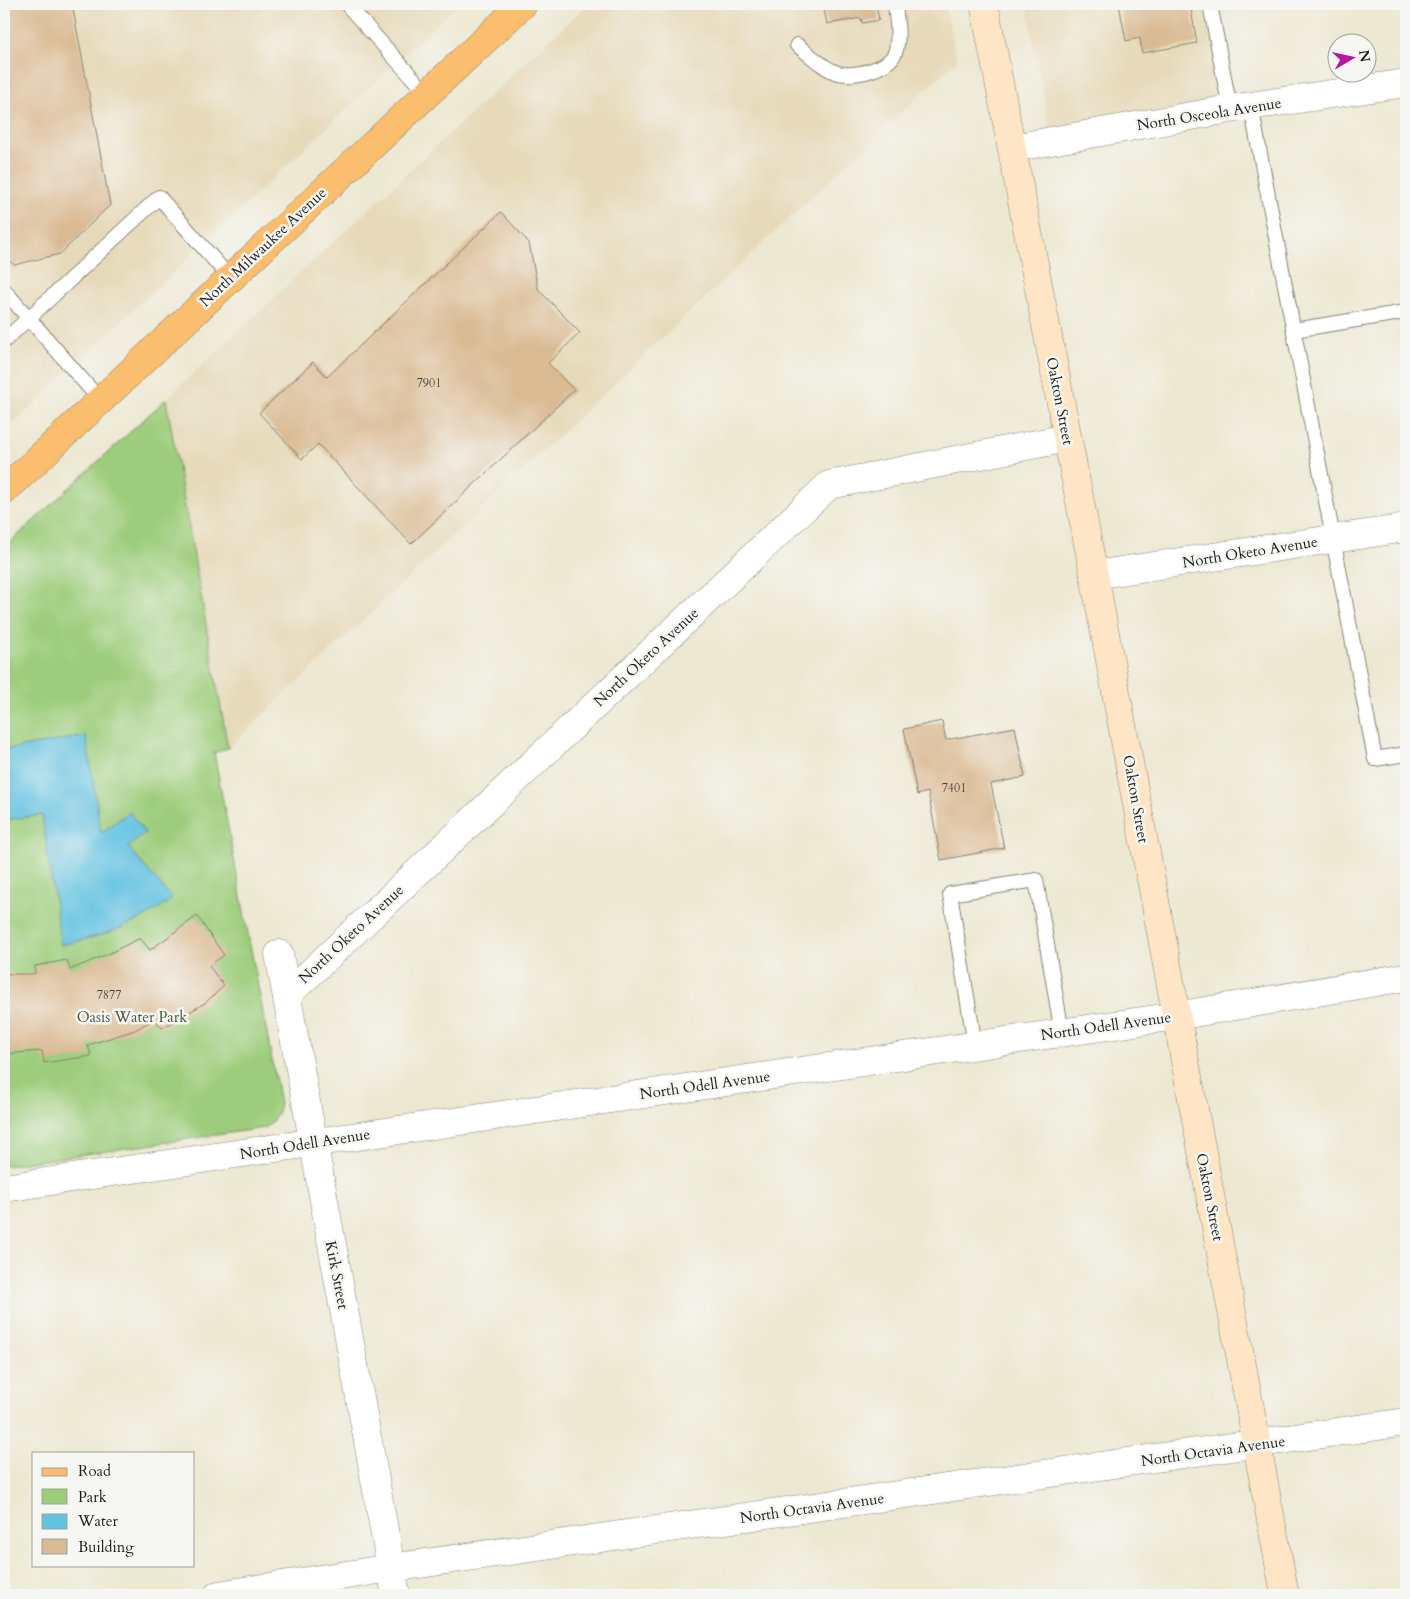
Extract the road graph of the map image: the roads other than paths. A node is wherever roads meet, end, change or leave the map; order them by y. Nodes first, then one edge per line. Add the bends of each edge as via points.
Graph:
1 (523, 4) edge
2 (895, 4) edge
3 (984, 4) edge
4 (1210, 4) edge
5 (352, 5) edge
6 (796, 45) dead end
7 (1406, 83) edge
8 (428, 95) junction
9 (1240, 107) junction
10 (1012, 148) junction
11 (230, 278) junction
12 (4, 290) edge
13 (1406, 312) edge
14 (29, 318) junction
15 (1294, 330) junction
16 (4, 341) edge
17 (100, 400) junction
18 (1067, 438) junction
19 (5, 488) edge
20 (1406, 528) edge
21 (1333, 539) junction
22 (1094, 575) junction
23 (1406, 754) edge
24 (279, 954) dead end
25 (1406, 976) edge
26 (286, 995) junction
27 (1176, 1016) junction
28 (1062, 1033) junction
29 (975, 1045) junction
30 (312, 1142) junction
31 (4, 1188) edge
32 (1406, 1422) edge
33 (1257, 1445) junction
34 (392, 1568) junction
35 (218, 1595) edge
36 (396, 1595) edge
37 (1284, 1595) edge

1 - 8 main road, North Milwaukee Avenue
2 - 6 lane via 896,53 887,63 872,70 838,73
3 - 10 main road, Oakton Street
4 - 9 lane
5 - 8 lane
7 - 9 street, North Osceola Avenue
8 - 11 main road, North Milwaukee Avenue
9 - 10 street, North Osceola Avenue
9 - 15 lane
10 - 18 main road, Oakton Street
11 - 14 lane via 159,197
11 - 17 main road, North Milwaukee Avenue
12 - 14 lane
13 - 15 lane
14 - 16 lane
14 - 17 lane
15 - 21 lane
17 - 19 main road, North Milwaukee Avenue
18 - 22 main road, Oakton Street
18 - 26 street, North Oketo Avenue via 829,485
20 - 21 street, North Oketo Avenue
21 - 22 street, North Oketo Avenue
21 - 23 lane via 1375,759
22 - 27 main road, Oakton Street
24 - 26 street, Kirk Street
25 - 27 street, North Odell Avenue
26 - 30 street, Kirk Street
27 - 28 street, North Odell Avenue
27 - 33 main road, Oakton Street
28 - 29 street, North Odell Avenue
28 - 29 lane via 1036,880 950,894
29 - 30 street, North Odell Avenue
30 - 31 street, North Odell Avenue
30 - 34 street, Kirk Street
32 - 33 street, North Octavia Avenue
33 - 34 street, North Octavia Avenue
33 - 37 main road, Oakton Street
34 - 35 street, North Octavia Avenue
34 - 36 street, Kirk Street

